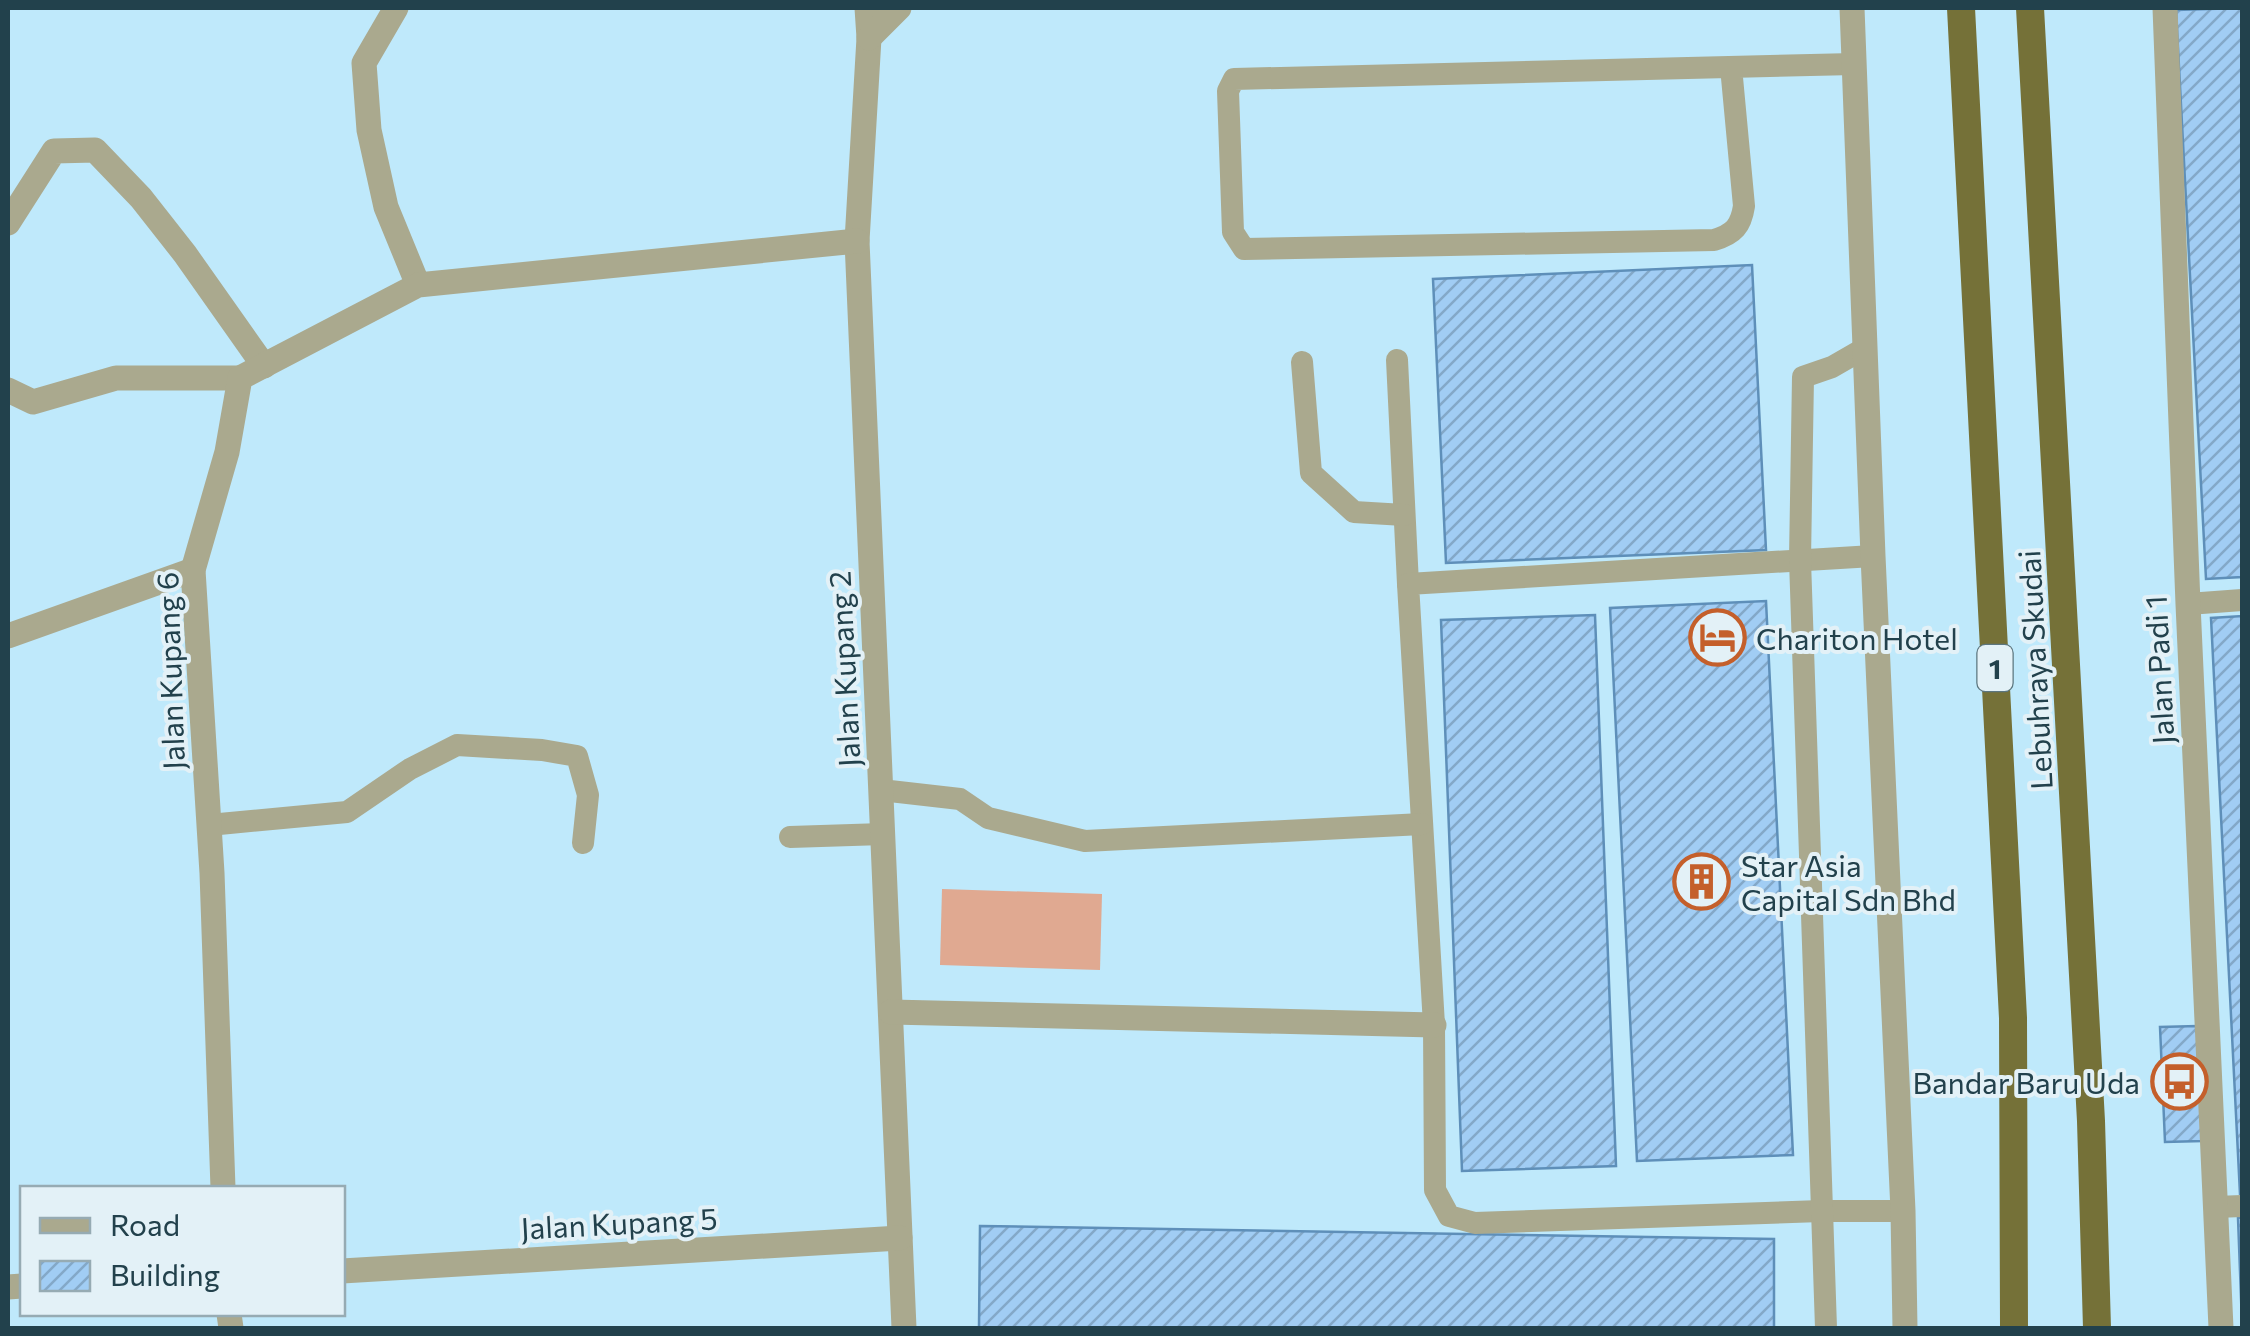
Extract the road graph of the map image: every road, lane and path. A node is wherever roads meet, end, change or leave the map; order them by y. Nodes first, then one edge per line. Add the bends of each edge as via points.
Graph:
1 (396, 8) edge
2 (867, 8) edge
3 (899, 8) edge
4 (1852, 8) edge
5 (1960, 8) edge
6 (2030, 8) edge
7 (2165, 8) edge
8 (869, 38) junction
9 (1854, 64) junction
10 (1732, 67) junction
11 (8, 223) edge
12 (857, 241) junction
13 (418, 285) junction
14 (1865, 348) junction
15 (1397, 360) dead end
16 (1302, 362) dead end
17 (264, 366) junction
18 (240, 378) junction
19 (8, 390) edge
20 (1404, 515) junction
21 (1873, 556) junction
22 (1800, 560) junction
23 (193, 570) junction
24 (1408, 584) junction
25 (2242, 600) edge
26 (2188, 604) junction
27 (8, 636) edge
28 (881, 790) junction
29 (1422, 824) junction
30 (209, 826) junction
31 (883, 834) junction
32 (790, 837) dead end
33 (582, 843) dead end
34 (890, 1012) junction
35 (1434, 1025) junction
36 (223, 1186) edge
37 (2242, 1206) edge
38 (2216, 1207) junction
39 (1820, 1211) junction
40 (1904, 1212) junction
41 (900, 1238) junction
42 (345, 1272) edge
43 (904, 1328) edge
44 (1826, 1328) edge
45 (1905, 1328) edge
46 (2014, 1328) edge
47 (2097, 1328) edge
48 (2221, 1328) edge

1 - 13 street via 364,63 369,130 386,207
2 - 8 street, Jalan Kupang 2
3 - 8 street
4 - 9 street
5 - 46 highway, Lebuhraya Skudai / 1 via 2012,1018
6 - 47 highway, Lebuhraya Skudai via 2092,1122
7 - 26 street, Jalan Padi 1
8 - 12 street, Jalan Kupang 2
9 - 10 lane
9 - 14 street
10 - 10 lane via 1234,79 1228,92 1233,232 1244,248 1730,235 1742,222 1744,206
11 - 17 street via 54,150 95,150 184,254
12 - 13 street
12 - 28 street, Jalan Kupang 2
13 - 17 street
14 - 21 street
14 - 22 lane via 1803,377
15 - 20 lane
16 - 20 lane via 1311,473 1354,512
17 - 18 street
18 - 19 street via 116,378 33,402
18 - 23 street, Jalan Kupang 6
20 - 24 lane
21 - 22 lane
21 - 40 street
22 - 24 lane
22 - 39 lane
23 - 27 street
23 - 30 street, Jalan Kupang 6
24 - 29 lane
25 - 26 lane
26 - 38 street, Jalan Padi 1
28 - 29 lane via 960,800 988,818 1085,841
28 - 31 street, Jalan Kupang 2
29 - 35 lane
30 - 33 lane via 347,812 457,745 577,756 588,795
30 - 36 street, Jalan Kupang 6
31 - 32 lane
31 - 34 street, Jalan Kupang 2
34 - 35 street
34 - 41 street, Jalan Kupang 2
35 - 39 lane via 1436,1190 1449,1216 1475,1222
37 - 38 lane
38 - 48 street, Jalan Padi 1
39 - 40 lane
39 - 44 lane
40 - 45 street
41 - 42 street, Jalan Kupang 5
41 - 43 street, Jalan Kupang 2

